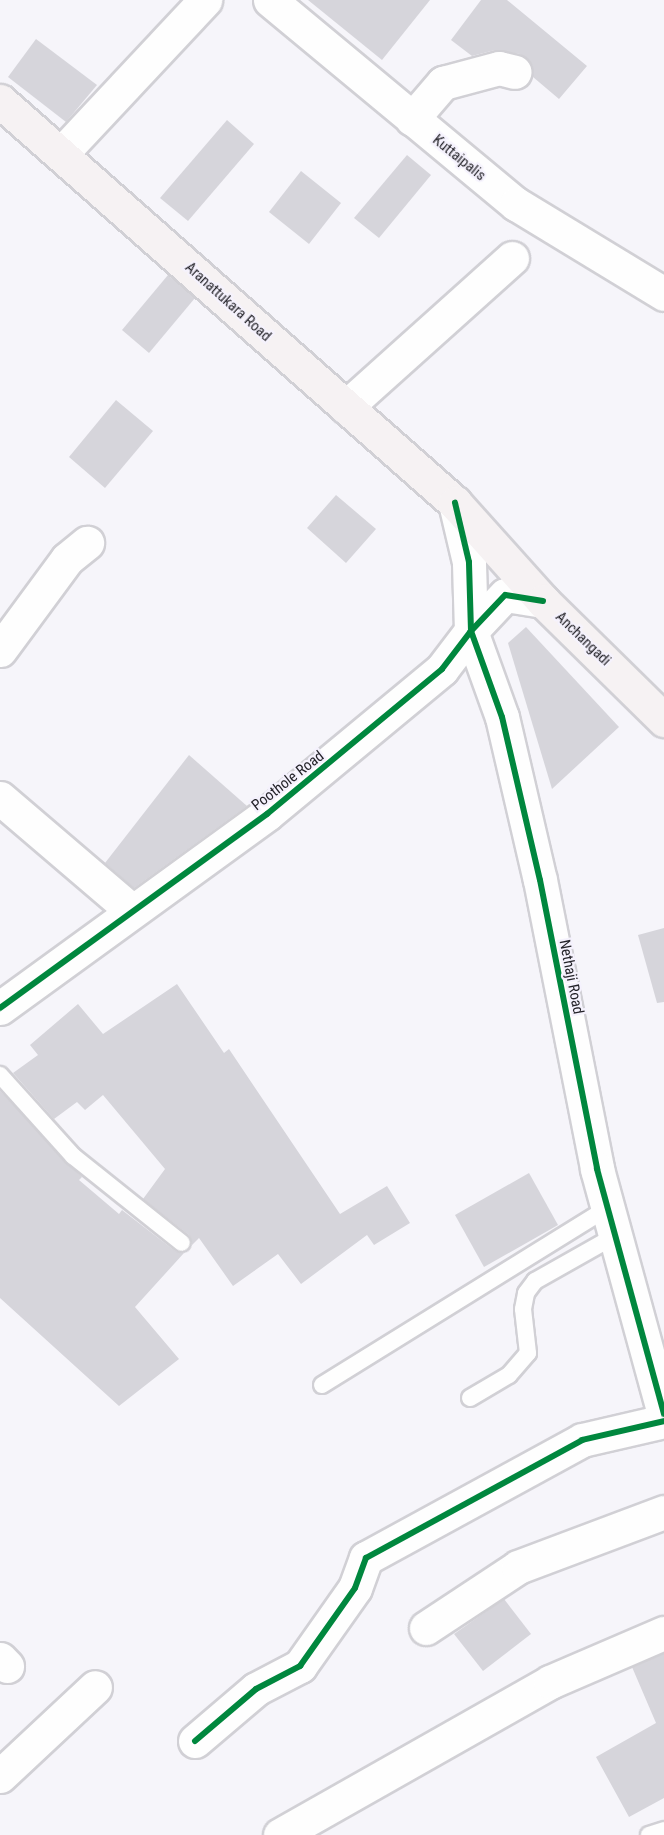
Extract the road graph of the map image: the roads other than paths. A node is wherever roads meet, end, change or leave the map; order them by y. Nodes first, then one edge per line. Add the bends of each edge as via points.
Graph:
1 (205, 0) edge
2 (270, 0) edge
3 (515, 72) dead end
4 (0, 101) edge
5 (412, 119) junction
6 (61, 154) junction
7 (512, 258) dead end
8 (664, 294) edge
9 (346, 407) junction
10 (455, 503) junction
11 (87, 543) dead end
12 (543, 602) junction
13 (471, 631) junction
14 (0, 650) edge
15 (664, 720) edge
16 (0, 798) edge
17 (131, 910) junction
18 (0, 1008) edge
19 (0, 1075) edge
20 (612, 1222) junction
21 (182, 1243) dead end
22 (322, 1385) dead end
23 (470, 1398) dead end
24 (664, 1414) edge
25 (664, 1420) edge
26 (664, 1512) edge
27 (426, 1628) dead end
28 (664, 1633) edge
29 (95, 1687) dead end
30 (195, 1741) dead end
31 (0, 1776) edge
32 (664, 1830) edge
33 (280, 1835) edge
34 (649, 1835) edge

1 - 6 street
2 - 5 street, Kuttaipalis
3 - 5 street via 499,68 443,83
4 - 6 main road, Aranattukara Road
5 - 8 street, Kuttaipalis via 516,204
6 - 9 main road, Aranattukara Road
7 - 9 street
9 - 10 main road, Aranattukara Road
10 - 12 main road, Anchangadi
10 - 13 street via 469,562
11 - 14 street via 67,559
12 - 13 street via 505,595
12 - 15 main road, Anchangadi
13 - 17 street, Poothole Road via 442,669 408,700 267,814
13 - 20 street, Nethaji Road via 502,717
16 - 17 street
17 - 18 street, Poothole Road
19 - 21 lane via 73,1156
20 - 22 lane
20 - 23 lane via 535,1281 526,1293 523,1309 528,1353 509,1375
20 - 24 street, Nethaji Road
25 - 30 street via 582,1440 366,1558 355,1588 300,1666 256,1689
26 - 27 street via 518,1567
28 - 33 street via 550,1682
29 - 31 street
32 - 34 lane

